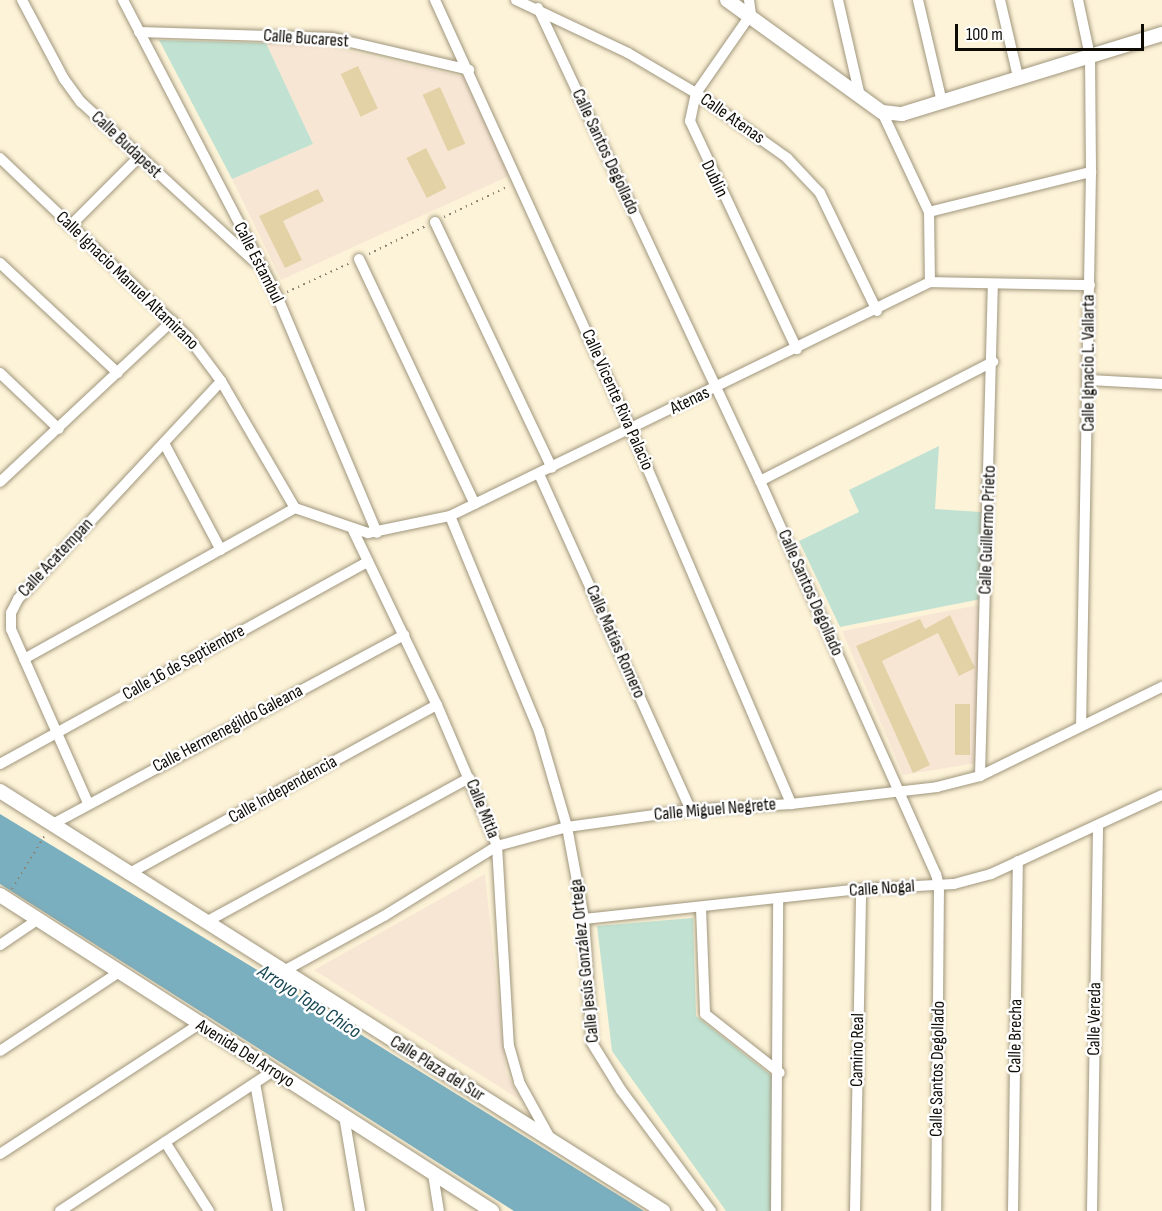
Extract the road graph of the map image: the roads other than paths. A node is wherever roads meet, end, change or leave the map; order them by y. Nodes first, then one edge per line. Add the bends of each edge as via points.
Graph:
1 (22, 0) edge
2 (123, 0) edge
3 (435, 0) edge
4 (516, 0) edge
5 (727, 0) edge
6 (838, 0) edge
7 (918, 0) edge
8 (1000, 0) edge
9 (1078, 0) edge
10 (750, 7) edge
11 (538, 8) junction
12 (139, 32) junction
13 (1162, 34) edge
14 (1090, 56) junction
15 (469, 70) junction
16 (1018, 77) junction
17 (696, 93) junction
18 (860, 96) junction
19 (942, 102) junction
20 (882, 112) junction
21 (0, 158) edge
22 (138, 158) junction
23 (1091, 172) junction
24 (929, 212) junction
25 (435, 222) road end
26 (70, 226) junction
27 (359, 259) road end
28 (0, 263) edge
29 (260, 266) junction
30 (930, 282) junction
31 (993, 284) junction
32 (1090, 285) junction
33 (877, 311) junction
34 (172, 321) junction
35 (796, 349) junction
36 (993, 362) junction
37 (0, 373) edge
38 (118, 373) junction
39 (1090, 380) junction
40 (221, 381) junction
41 (1162, 384) edge
42 (715, 390) junction
43 (59, 429) junction
44 (631, 430) junction
45 (164, 443) junction
46 (552, 468) junction
47 (539, 474) junction
48 (760, 481) junction
49 (0, 482) edge
50 (475, 504) junction
51 (295, 508) junction
52 (450, 516) junction
53 (353, 530) junction
54 (377, 532) junction
55 (221, 550) junction
56 (368, 562) junction
57 (404, 635) junction
58 (24, 659) junction
59 (1162, 687) edge
60 (436, 705) junction
61 (1081, 726) junction
62 (55, 733) junction
63 (0, 764) edge
64 (980, 776) junction
65 (469, 778) junction
66 (0, 791) edge
67 (897, 792) junction
68 (1162, 795) edge
69 (88, 803) junction
70 (791, 804) junction
71 (691, 810) junction
72 (1098, 826) junction
73 (567, 827) junction
74 (50, 829) junction
75 (497, 846) junction
76 (1018, 861) junction
77 (128, 874) junction
78 (939, 886) junction
79 (861, 889) junction
80 (0, 895) edge
81 (778, 899) junction
82 (701, 908) junction
83 (584, 919) junction
84 (37, 920) junction
85 (206, 922) junction
86 (0, 945) edge
87 (282, 972) junction
88 (118, 973) junction
89 (198, 1025) junction
90 (0, 1050) edge
91 (272, 1072) junction
92 (780, 1073) junction
93 (255, 1083) junction
94 (344, 1116) junction
95 (551, 1140) junction
96 (165, 1142) junction
97 (0, 1154) edge
98 (433, 1174) junction
99 (60, 1211) edge
100 (209, 1211) edge
101 (278, 1211) edge
102 (360, 1211) edge
103 (439, 1211) edge
104 (492, 1211) edge
105 (663, 1211) edge
106 (711, 1211) edge
107 (776, 1211) edge
108 (855, 1211) edge
109 (936, 1211) edge
110 (1013, 1211) edge
111 (1092, 1211) edge

1 - 22 street, Calle Budapest via 72,92
2 - 12 street, Calle Estambul
3 - 15 street, Calle Vicente Riva Palacio
4 - 11 street, Calle Atenas
5 - 10 street
6 - 18 street
7 - 19 street
8 - 16 street
9 - 14 street, Calle Ignacio L. Vallarta
10 - 17 street, Dublin
10 - 18 street
11 - 17 street, Calle Atenas via 628,53
11 - 42 street, Calle Santos Degollado
12 - 15 street, Calle Bucarest via 333,38
12 - 29 street, Calle Estambul
13 - 14 street
14 - 16 street
14 - 23 street, Calle Ignacio L. Vallarta
15 - 44 street, Calle Vicente Riva Palacio
16 - 19 street
17 - 33 street, Calle Atenas via 787,158 813,182
17 - 35 street, Dublin via 690,121 694,138
18 - 20 street
19 - 20 street via 902,114
20 - 24 street
21 - 26 street, Calle Ignacio Manuel Altamirano
22 - 26 street
22 - 29 street, Calle Budapest
23 - 24 street
23 - 32 street, Calle Ignacio L. Vallarta
24 - 30 street
25 - 46 street
26 - 34 street, Calle Ignacio Manuel Altamirano
27 - 50 street
28 - 38 street
29 - 54 street, Calle Estambul via 277,296
30 - 31 street
30 - 33 street, Atenas
31 - 32 street
31 - 36 street, Calle Guillermo Prieto
32 - 39 street, Calle Ignacio L. Vallarta
33 - 35 street, Atenas
34 - 38 street
34 - 40 street, Calle Ignacio Manuel Altamirano
35 - 42 street, Atenas
36 - 48 street
36 - 64 street, Calle Guillermo Prieto
37 - 43 street
38 - 43 street
39 - 41 street
39 - 61 street, Calle Ignacio L. Vallarta
40 - 45 street, Calle Acatempan
40 - 51 street, Calle Ignacio Manuel Altamirano
42 - 44 street, Atenas
42 - 48 street, Calle Santos Degollado
43 - 49 street
44 - 46 street, Atenas
44 - 70 street, Calle Vicente Riva Palacio
45 - 55 street
45 - 58 street, Calle Acatempan via 18,599 10,620
46 - 47 street, Atenas
47 - 50 street, Atenas
47 - 71 street, Calle Matías Romero
48 - 67 street, Calle Santos Degollado
50 - 52 street, Atenas
51 - 53 street, Atenas
51 - 55 street
52 - 54 street, Atenas
52 - 73 street, Calle Jesús González Ortega via 539,731
53 - 54 street, Atenas
53 - 56 street, Calle Mitla
55 - 58 street
56 - 57 street, Calle Mitla
56 - 62 street, Calle 16 de Septiembre
57 - 60 street, Calle Mitla
57 - 69 street, Calle Hermenegildo Galeana
58 - 62 street, Calle Acatempan
59 - 61 street, Calle Miguel Negrete
60 - 65 street, Calle Mitla
60 - 77 street, Calle Independencia
61 - 64 street, Calle Miguel Negrete
62 - 63 street, Calle 16 de Septiembre
62 - 69 street, Calle Acatempan
64 - 67 street, Calle Miguel Negrete
65 - 75 street, Calle Mitla
65 - 85 street
66 - 74 street, Calle Plaza del Sur
67 - 70 street, Calle Miguel Negrete
67 - 78 street, Calle Santos Degollado
68 - 72 street, Calle Nogal
69 - 74 street, Calle Hermenegildo Galeana
70 - 71 street, Calle Miguel Negrete
71 - 73 street, Calle Miguel Negrete
72 - 76 street, Calle Nogal
72 - 111 street, Calle Vereda
73 - 75 street, Calle Miguel Negrete
73 - 83 street, Calle Jesús González Ortega
74 - 77 street, Calle Plaza del Sur
75 - 87 street, Calle Miguel Negrete via 384,916
75 - 95 street, Calle Mitla via 509,1046 519,1082
76 - 78 street, Calle Nogal via 973,880
76 - 110 street, Calle Brecha
77 - 85 street, Calle Plaza del Sur
78 - 79 street, Calle Nogal
78 - 109 street, Calle Santos Degollado
79 - 81 street, Calle Nogal
79 - 108 street, Camino Real
80 - 84 street, Avenida Del Arroyo
81 - 82 street, Calle Nogal
81 - 92 street
82 - 83 street, Calle Nogal
82 - 92 street via 705,1014
83 - 106 street, Calle Jesús González Ortega via 595,1050
84 - 86 street
84 - 88 street, Avenida Del Arroyo
85 - 87 street, Calle Plaza del Sur
87 - 95 street, Calle Plaza del Sur
88 - 89 street, Avenida Del Arroyo
88 - 90 street
89 - 91 street, Avenida Del Arroyo
89 - 97 street
91 - 93 street
91 - 94 street, Avenida Del Arroyo
92 - 107 street
93 - 96 street
93 - 101 street
94 - 98 street, Avenida Del Arroyo
94 - 102 street
95 - 105 street, Calle Plaza del Sur
96 - 99 street
96 - 100 street
98 - 103 street
98 - 104 street, Avenida Del Arroyo

